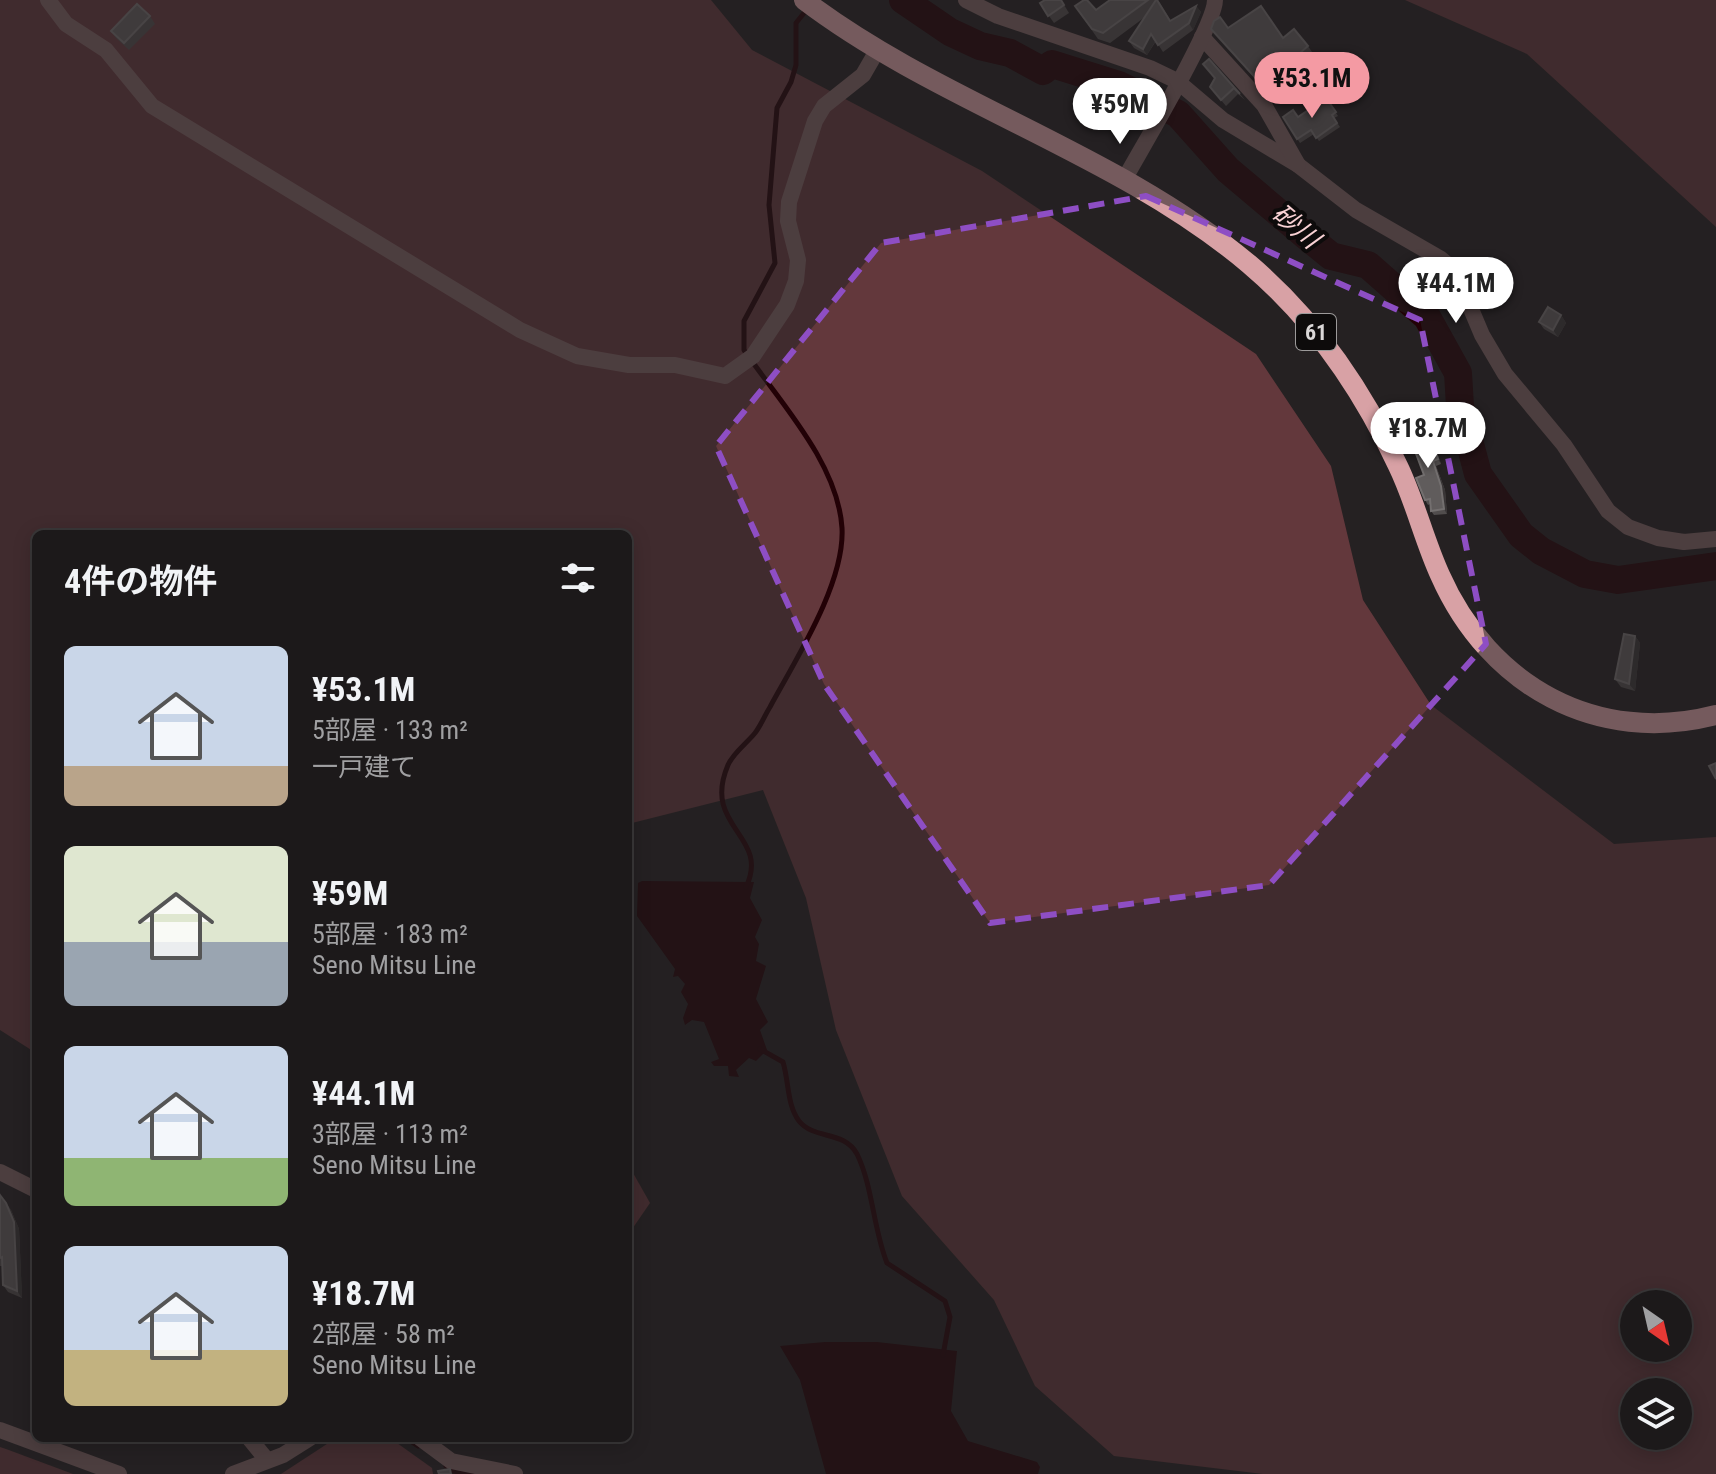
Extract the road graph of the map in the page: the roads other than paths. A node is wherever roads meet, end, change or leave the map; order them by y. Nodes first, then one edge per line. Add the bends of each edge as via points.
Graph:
1 (48, 0) edge
2 (804, 0) edge
3 (966, 0) edge
4 (1215, 0) edge
5 (1202, 37) junction
6 (878, 49) junction
7 (1175, 84) junction
8 (1298, 165) junction
9 (1124, 180) junction
10 (1716, 539) edge
11 (1716, 715) edge
12 (0, 1172) edge
13 (32, 1188) edge
14 (0, 1430) edge
15 (32, 1442) edge
16 (32, 1442) edge
17 (252, 1442) edge
18 (304, 1442) edge
19 (425, 1442) edge
20 (267, 1460) junction
21 (119, 1474) edge
22 (233, 1474) edge
23 (515, 1474) edge

1 - 6 street via 66,24 106,50 152,106 520,330 577,356 675,365 725,376 750,358 787,305 796,281 789,202 815,121 824,106 863,75
2 - 6 main road, 61
3 - 7 street via 1150,68
4 - 5 street
5 - 7 street
5 - 8 street via 1264,105
6 - 9 main road, 61
7 - 8 street
7 - 9 street
8 - 10 street via 1356,210 1455,271 1505,374 1564,445 1608,511 1628,527 1658,538
9 - 11 main road, 61 via 1247,262 1312,327 1342,367 1398,466 1440,576 1471,631 1509,673 1554,702 1635,723 1689,722
12 - 13 street
14 - 15 street
16 - 21 street
17 - 20 street
18 - 20 street
19 - 23 street via 451,1461
20 - 22 street

